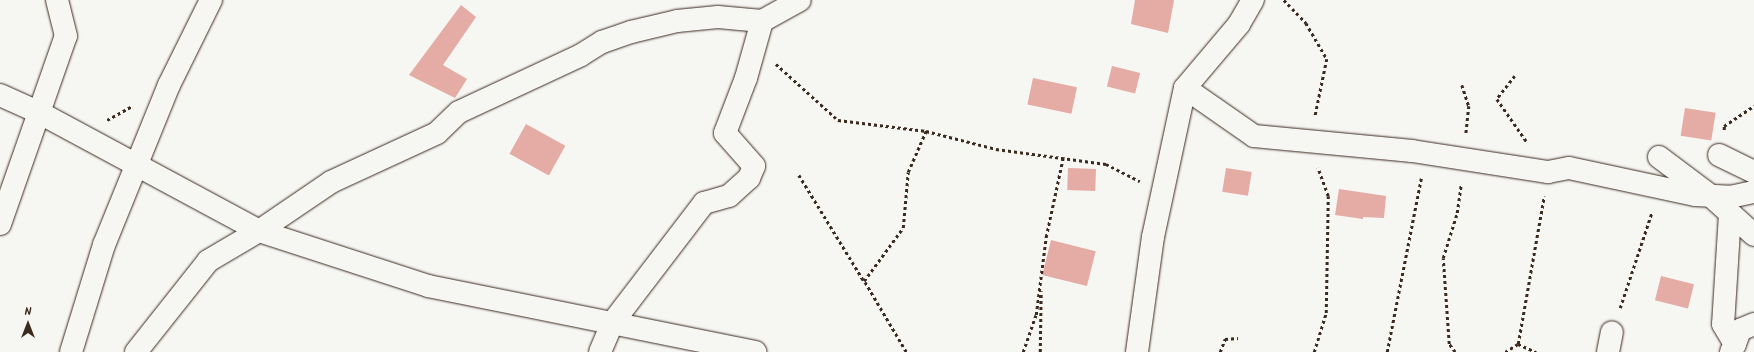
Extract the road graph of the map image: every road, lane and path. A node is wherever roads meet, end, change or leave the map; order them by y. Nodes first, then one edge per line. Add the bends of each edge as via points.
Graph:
1 (57, 0) edge
2 (211, 0) edge
3 (800, 0) edge
4 (1254, 0) edge
5 (1284, 0) edge
6 (762, 21) junction
7 (754, 44) junction
8 (1515, 76) dead end
9 (1462, 84) dead end
10 (1185, 88) junction
11 (0, 95) edge
12 (135, 104) dead end
13 (40, 113) junction
14 (926, 131) junction
15 (81, 136) junction
16 (1310, 141) junction
17 (1426, 153) junction
18 (1719, 155) dead end
19 (1659, 157) dead end
20 (1063, 158) junction
21 (1464, 159) junction
22 (135, 167) junction
23 (1548, 172) junction
24 (1754, 172) edge
25 (799, 175) dead end
26 (1660, 190) junction
27 (1162, 192) junction
28 (1754, 192) edge
29 (1711, 196) junction
30 (1730, 214) junction
31 (0, 224) edge
32 (259, 231) junction
33 (1754, 235) edge
34 (1041, 280) junction
35 (864, 281) junction
36 (613, 322) junction
37 (1754, 324) edge
38 (1238, 338) dead end
39 (1610, 342) edge
40 (1518, 344) junction
41 (1733, 348) edge
42 (71, 352) edge
43 (136, 352) edge
44 (600, 352) edge
45 (755, 352) edge
46 (906, 352) edge
47 (1023, 352) edge
48 (1040, 352) edge
49 (1137, 352) edge
50 (1220, 352) edge
51 (1314, 352) edge
52 (1387, 352) edge
53 (1455, 352) edge
54 (1505, 352) edge
55 (1536, 352) edge

1 - 13 street via 66,36
2 - 22 street via 169,84
3 - 6 street
4 - 10 street via 1239,24
5 - 16 path via 1306,23 1327,59
6 - 7 street
6 - 32 street via 718,17 677,21 602,42 581,55 459,112 437,133 331,182
7 - 14 path via 838,120
7 - 36 street via 746,78 725,133 754,166 749,178 729,196 704,203
8 - 23 path via 1497,99
9 - 21 path via 1469,106
10 - 16 street via 1254,136
10 - 27 street
11 - 13 street
12 - 15 path
13 - 15 street
13 - 31 street
14 - 20 path via 996,149
14 - 35 path via 908,172 902,228
15 - 22 street
16 - 17 street
16 - 51 path via 1328,196 1326,313
17 - 21 street
17 - 52 path
18 - 24 street
19 - 29 street
20 - 27 path via 1106,164
20 - 34 path via 1046,237
21 - 23 street
21 - 53 path via 1457,213 1443,258 1449,344
22 - 32 street
22 - 42 street via 104,245
23 - 26 street via 1569,168
23 - 40 path
25 - 35 path
26 - 29 street
26 - 39 path
27 - 49 street
28 - 29 street via 1730,197
29 - 30 street
30 - 33 street
30 - 41 street via 1723,324
32 - 36 street via 428,286
32 - 43 street via 208,261
34 - 47 path via 1036,315
34 - 48 path
35 - 46 path
36 - 44 street
36 - 45 street
37 - 41 street via 1740,330
38 - 50 path via 1225,339
40 - 54 path
40 - 55 path

